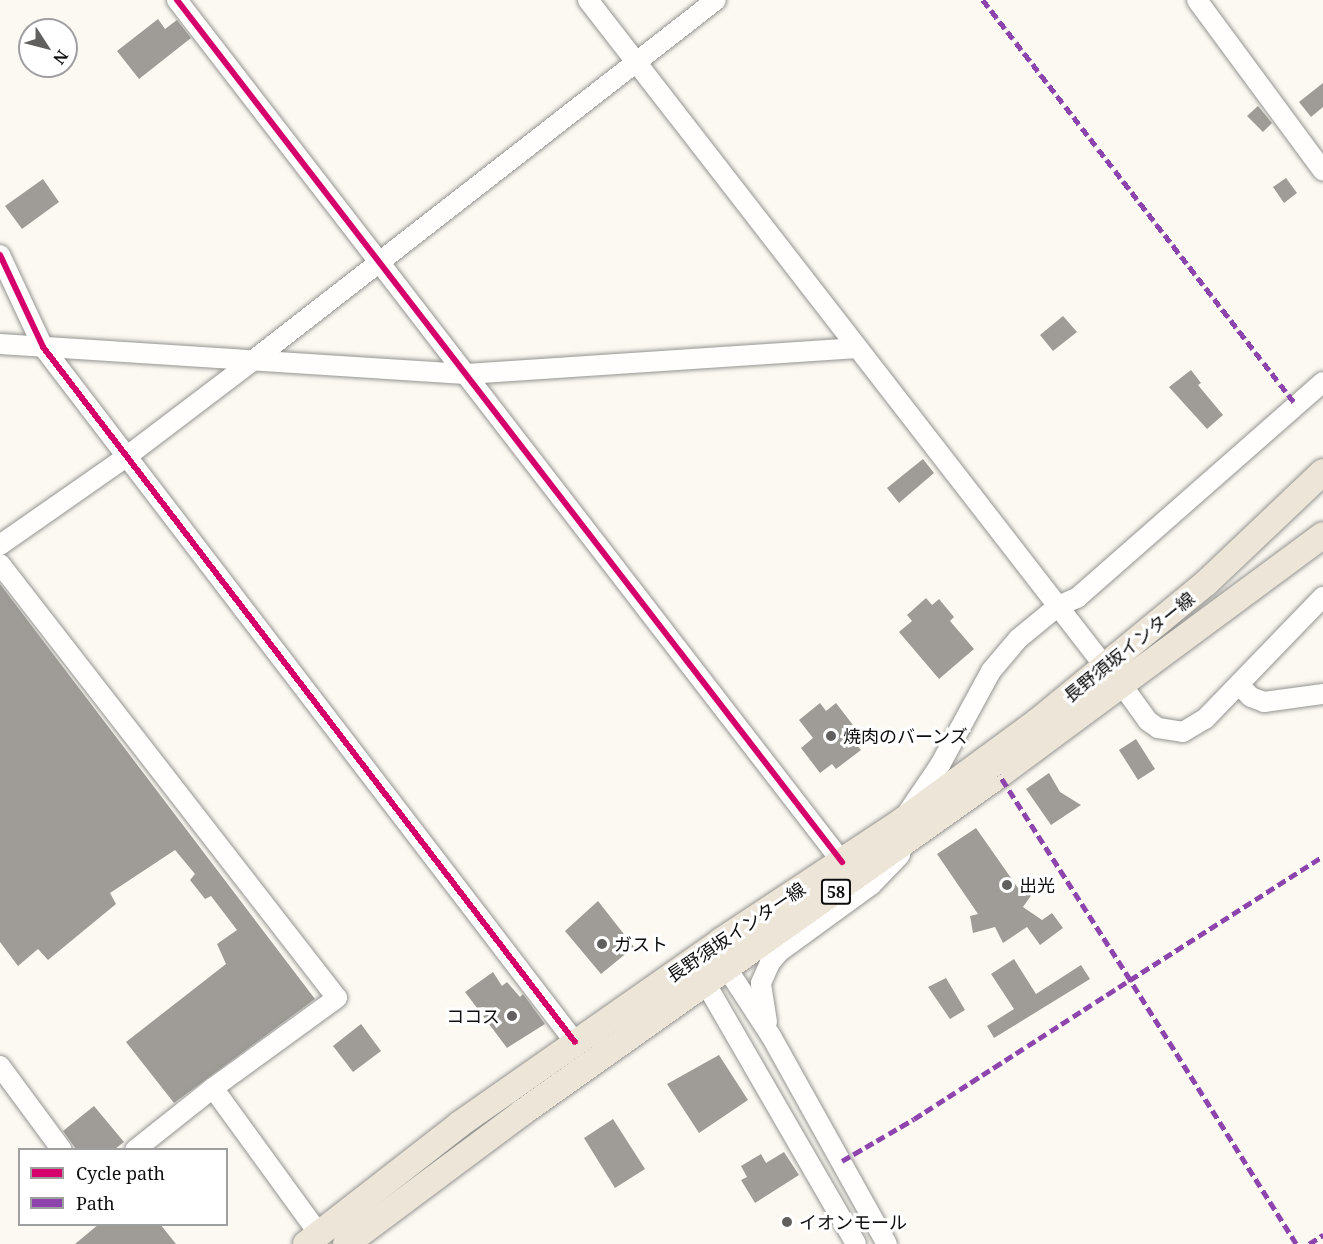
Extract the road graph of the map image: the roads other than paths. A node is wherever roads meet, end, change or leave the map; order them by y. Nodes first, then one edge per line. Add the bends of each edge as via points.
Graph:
1 (177, 0) edge
2 (588, 0) edge
3 (716, 0) edge
4 (1197, 0) edge
5 (636, 62) junction
6 (1323, 171) edge
7 (0, 255) edge
8 (377, 260) junction
9 (0, 344) edge
10 (43, 347) junction
11 (855, 348) junction
12 (251, 362) junction
13 (465, 374) junction
14 (1323, 382) edge
15 (126, 457) junction
16 (1323, 472) edge
17 (1323, 535) edge
18 (0, 545) edge
19 (0, 564) edge
20 (1323, 597) edge
21 (1058, 606) junction
22 (1114, 676) junction
23 (1239, 686) junction
24 (1323, 694) edge
25 (902, 821) junction
26 (929, 825) junction
27 (842, 862) junction
28 (705, 952) junction
29 (728, 970) junction
30 (706, 984) junction
31 (771, 1036) junction
32 (575, 1042) junction
33 (0, 1066) edge
34 (213, 1088) junction
35 (61, 1148) edge
36 (136, 1148) edge
37 (312, 1239) edge
38 (346, 1244) edge
39 (856, 1244) edge
40 (887, 1244) edge

1 - 8 street
2 - 5 street
3 - 5 street
4 - 6 street
5 - 8 street
5 - 11 street
7 - 10 street
8 - 12 street
8 - 13 street
9 - 10 street
10 - 12 street
10 - 15 street
11 - 13 street
11 - 21 street
12 - 13 street
12 - 15 street
13 - 27 street
14 - 21 street via 1077,597
15 - 18 street
15 - 32 street
16 - 22 main road, 長野須坂インター線 / 58
17 - 22 main road, 長野須坂インター線 / 58
19 - 34 street via 337,998
20 - 23 street
21 - 22 street
21 - 25 street via 1018,639 991,671 940,765
22 - 23 street via 1148,721 1158,728 1183,732 1205,719
22 - 25 main road, 長野須坂インター線 / 58
22 - 26 main road, 長野須坂インター線 / 58
23 - 24 street via 1264,702
25 - 27 main road, 長野須坂インター線 / 58
26 - 29 main road, 長野須坂インター線 / 58
26 - 31 street via 871,885 779,952 770,963 761,983 760,998
27 - 28 main road, 長野須坂インター線 / 58
28 - 29 street
28 - 30 street
28 - 32 main road, 長野須坂インター線 / 58
29 - 30 main road, 長野須坂インター線 / 58
29 - 31 street
30 - 38 main road, 長野須坂インター線 / 58
30 - 39 street
31 - 40 street
32 - 37 main road, 長野須坂インター線 / 58 via 460,1124
33 - 35 street
34 - 36 street
34 - 37 street

